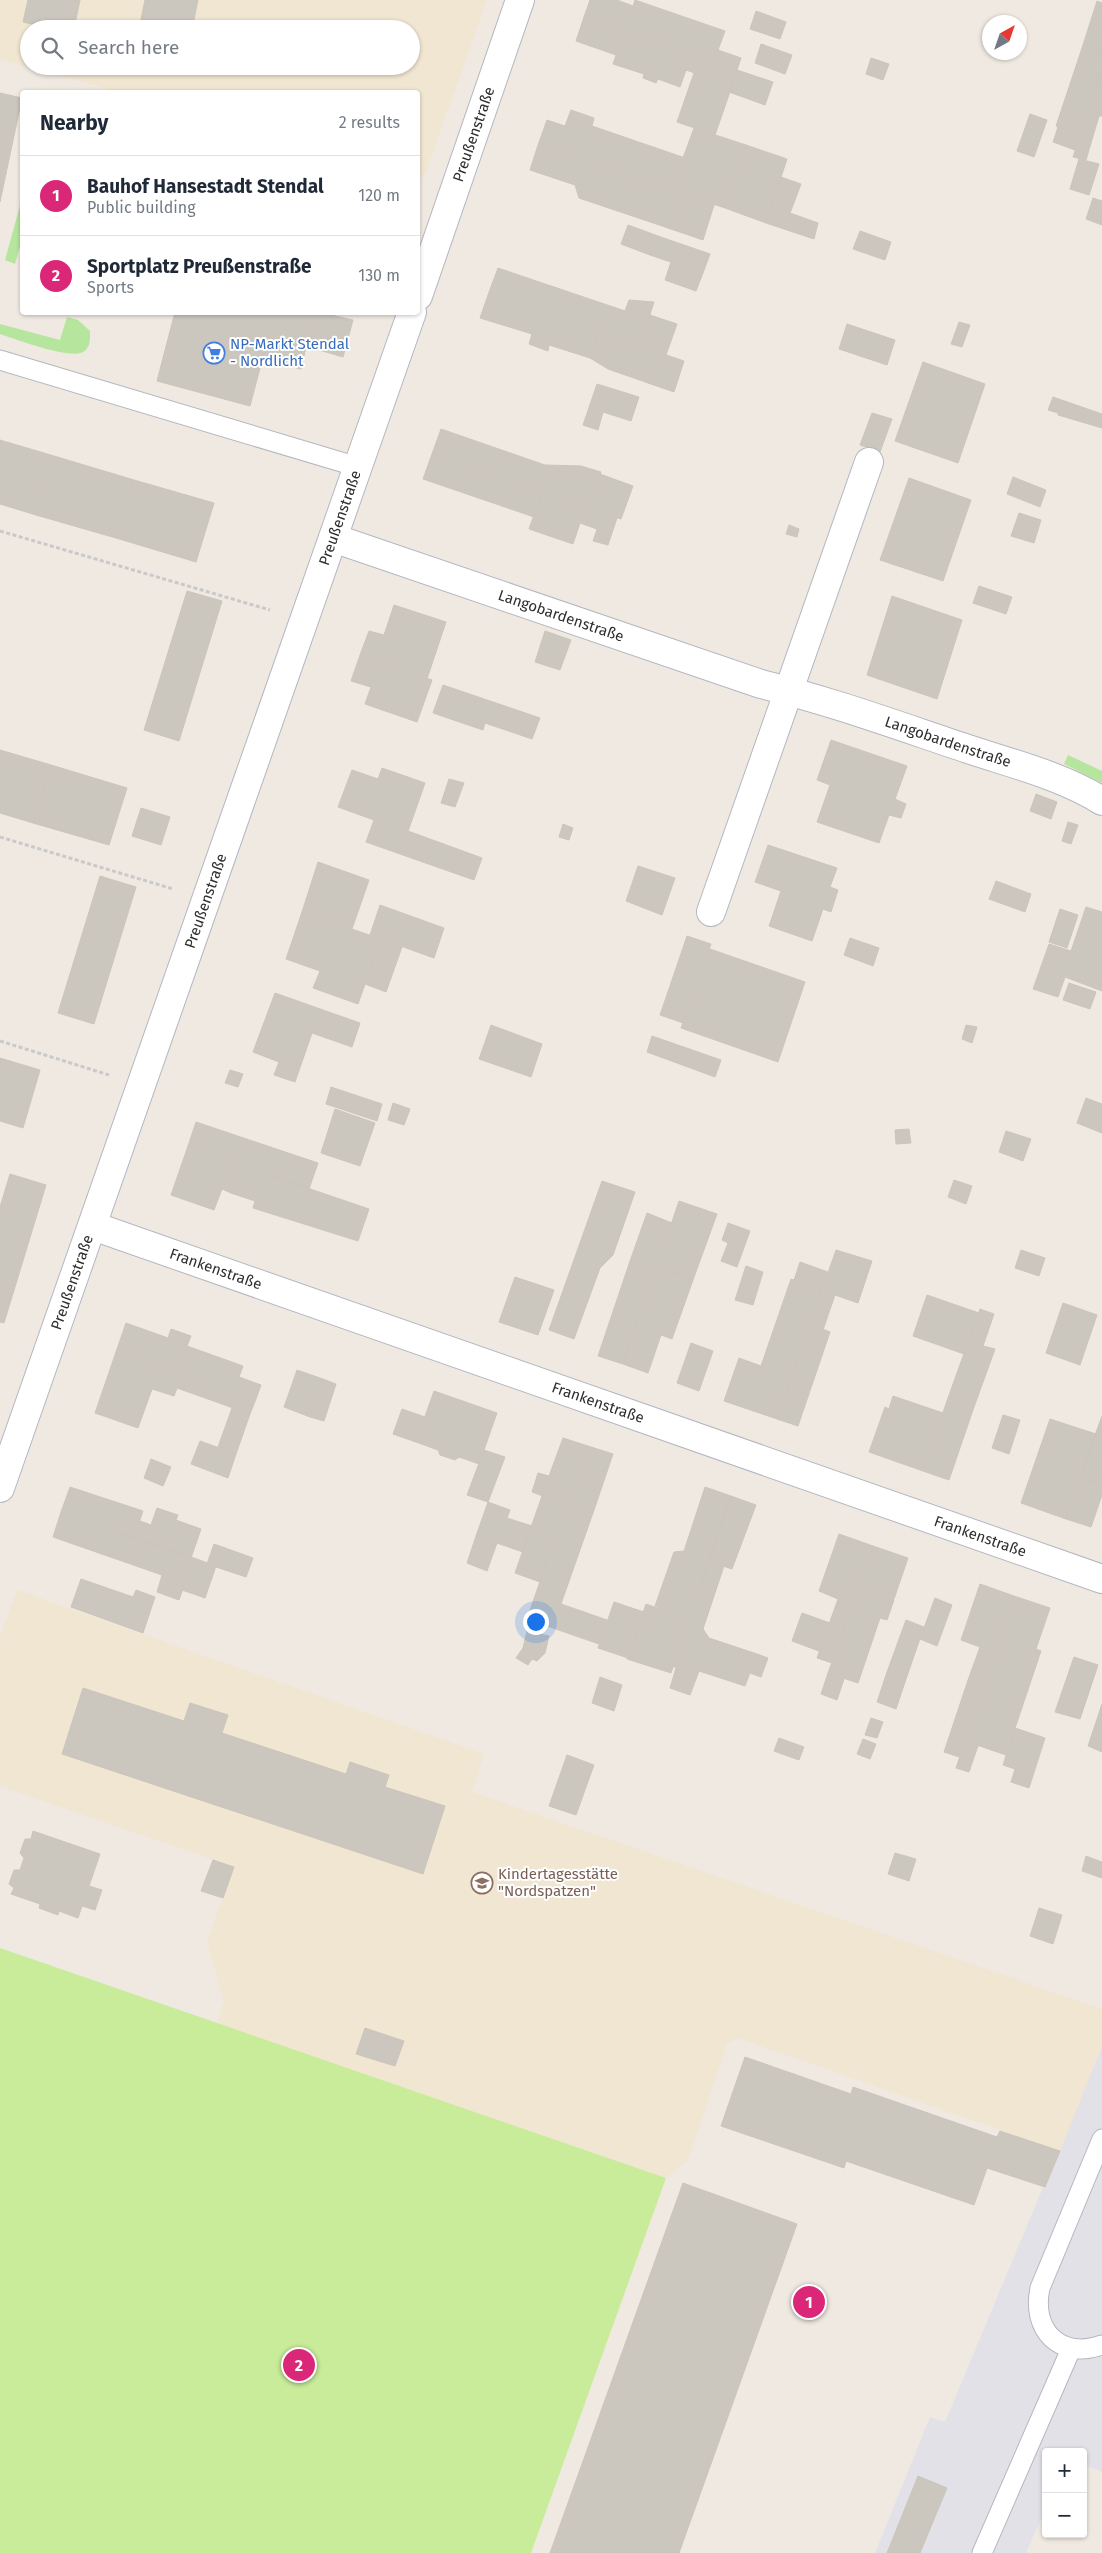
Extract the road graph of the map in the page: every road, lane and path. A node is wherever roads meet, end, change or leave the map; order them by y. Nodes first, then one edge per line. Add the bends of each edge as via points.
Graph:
1 (520, 0) edge
2 (420, 290) edge
3 (411, 315) edge
4 (0, 360) edge
5 (869, 462) dead end
6 (358, 466) junction
7 (0, 531) edge
8 (333, 538) junction
9 (304, 620) junction
10 (790, 691) junction
11 (1102, 801) edge
12 (0, 837) edge
13 (207, 899) junction
14 (711, 912) dead end
15 (0, 1041) edge
16 (142, 1085) junction
17 (93, 1226) junction
18 (0, 1488) edge
19 (1102, 1579) edge
20 (1102, 2139) edge
21 (1102, 2345) edge
22 (1072, 2349) junction
23 (982, 2553) edge

1 - 2 street, Preußenstraße
3 - 6 street, Preußenstraße
4 - 6 lane
5 - 10 street
6 - 8 street, Preußenstraße
7 - 9 path
8 - 9 street, Preußenstraße
8 - 10 street, Langobardenstraße via 761,684
9 - 13 street, Preußenstraße
10 - 11 street, Langobardenstraße via 1063,781
10 - 14 street
12 - 13 path
13 - 16 street, Preußenstraße
15 - 16 path
16 - 17 street, Preußenstraße
17 - 18 street, Preußenstraße
17 - 19 street, Frankenstraße
20 - 22 lane via 1036,2304 1046,2332 1057,2343
21 - 22 lane
22 - 23 lane

